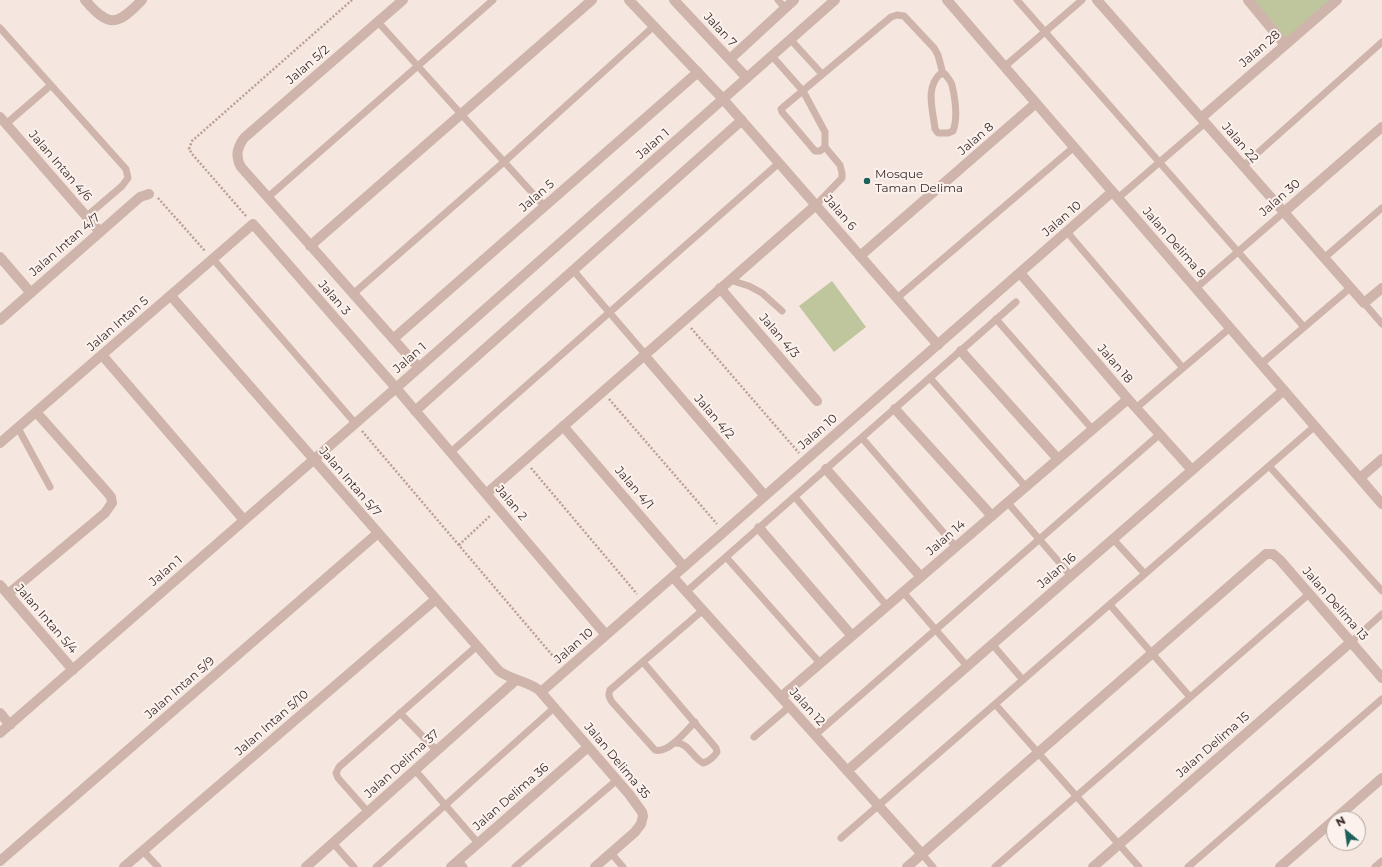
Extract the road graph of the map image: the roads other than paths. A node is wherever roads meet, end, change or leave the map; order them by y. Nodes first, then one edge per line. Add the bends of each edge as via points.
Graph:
1 (85, 0) edge
2 (142, 0) edge
3 (403, 0) edge
4 (492, 0) edge
5 (592, 0) edge
6 (629, 0) edge
7 (674, 0) edge
8 (778, 0) edge
9 (794, 0) edge
10 (835, 0) edge
11 (947, 0) edge
12 (1018, 0) edge
13 (1082, 0) edge
14 (1097, 0) edge
15 (1248, 0) edge
16 (1336, 0) edge
17 (785, 8) junction
18 (378, 22) junction
19 (654, 26) junction
20 (0, 28) edge
21 (1045, 32) junction
22 (790, 39) junction
23 (1382, 42) edge
24 (1285, 45) junction
25 (772, 56) junction
26 (730, 59) junction
27 (418, 66) junction
28 (1004, 67) junction
29 (698, 72) junction
30 (822, 74) junction
31 (943, 74) junction
32 (747, 78) junction
33 (51, 85) junction
34 (803, 91) junction
35 (723, 99) junction
36 (1036, 104) junction
37 (461, 113) junction
38 (742, 120) junction
39 (3, 121) edge
40 (1203, 121) junction
41 (1382, 127) edge
42 (825, 147) junction
43 (1074, 147) junction
44 (504, 161) junction
45 (1160, 162) junction
46 (779, 163) junction
47 (1243, 166) junction
48 (148, 194) road end
49 (1115, 195) junction
50 (267, 198) junction
51 (816, 205) junction
52 (544, 207) junction
53 (1382, 208) edge
54 (1284, 212) junction
55 (87, 216) junction
56 (253, 224) joint
57 (100, 232) junction
58 (1066, 232) junction
59 (310, 246) junction
60 (1238, 251) junction
61 (860, 256) junction
62 (0, 257) edge
63 (1324, 258) junction
64 (213, 259) junction
65 (573, 270) junction
66 (1020, 273) junction
67 (730, 280) junction
68 (720, 288) junction
69 (1196, 288) junction
70 (1350, 288) junction
71 (1382, 288) edge
72 (31, 293) junction
73 (353, 294) junction
74 (171, 296) junction
75 (897, 298) junction
76 (1016, 302) dead end
77 (1364, 303) junction
78 (782, 311) dead end
79 (609, 312) junction
80 (0, 320) edge
81 (996, 320) junction
82 (1382, 324) edge
83 (1230, 328) junction
84 (1304, 328) junction
85 (393, 339) junction
86 (938, 345) junction
87 (961, 350) junction
88 (102, 355) junction
89 (644, 355) junction
90 (1261, 364) junction
91 (419, 368) junction
92 (1183, 368) junction
93 (930, 378) junction
94 (396, 388) junction
95 (1284, 390) junction
96 (1128, 399) junction
97 (818, 401) dead end
98 (1136, 408) junction
99 (895, 409) junction
100 (416, 411) junction
101 (36, 412) junction
102 (355, 423) junction
103 (563, 426) junction
104 (1315, 426) junction
105 (18, 428) junction
106 (1093, 430) junction
107 (1160, 434) junction
108 (862, 438) junction
109 (0, 443) edge
110 (450, 452) junction
111 (1058, 459) junction
112 (1382, 459) edge
113 (313, 460) junction
114 (1269, 466) junction
115 (826, 469) junction
116 (1192, 470) junction
117 (1360, 478) junction
118 (50, 487) dead end
119 (1026, 487) junction
120 (486, 494) junction
121 (765, 496) junction
122 (795, 497) junction
123 (1008, 503) junction
124 (1382, 504) edge
125 (992, 516) junction
126 (244, 520) junction
127 (759, 528) junction
128 (378, 533) junction
129 (1039, 539) junction
130 (1113, 539) junction
131 (956, 547) junction
132 (726, 557) junction
133 (684, 567) junction
134 (1145, 574) junction
135 (1071, 576) junction
136 (673, 577) junction
137 (921, 577) junction
138 (0, 586) edge
139 (1382, 591) edge
140 (686, 592) junction
141 (903, 592) junction
142 (8, 594) junction
143 (1309, 594) junction
144 (436, 599) junction
145 (1110, 604) junction
146 (887, 606) junction
147 (703, 610) junction
148 (1382, 614) edge
149 (936, 630) junction
150 (606, 635) junction
151 (852, 636) junction
152 (1351, 642) junction
153 (992, 644) junction
154 (477, 646) junction
155 (1152, 653) junction
156 (643, 662) junction
157 (820, 664) junction
158 (967, 666) junction
159 (73, 670) junction
160 (1382, 678) edge
161 (516, 680) junction
162 (1023, 680) junction
163 (541, 692) junction
164 (781, 697) junction
165 (1190, 697) junction
166 (1382, 699) edge
167 (995, 704) junction
168 (555, 707) junction
169 (789, 707) junction
170 (0, 713) edge
171 (400, 713) junction
172 (695, 722) junction
173 (10, 725) junction
174 (0, 733) edge
175 (815, 735) junction
176 (754, 737) dead end
177 (675, 743) junction
178 (588, 747) junction
179 (437, 751) junction
180 (1038, 752) junction
181 (415, 770) junction
182 (847, 771) junction
183 (1382, 778) edge
184 (617, 780) junction
185 (1076, 796) junction
186 (445, 805) junction
187 (878, 806) junction
188 (1345, 811) edge
189 (368, 812) junction
190 (1326, 828) edge
191 (840, 838) dead end
192 (333, 843) junction
193 (478, 843) junction
194 (1119, 844) junction
195 (143, 851) junction
196 (611, 853) junction
197 (922, 854) junction
198 (0, 861) edge
199 (1382, 861) edge
200 (458, 865) edge
201 (124, 867) edge
202 (158, 867) edge
203 (306, 867) edge
204 (354, 867) edge
205 (376, 867) edge
206 (515, 867) edge
207 (596, 867) edge
208 (623, 867) edge
209 (907, 867) edge
210 (933, 867) edge
211 (995, 867) edge
212 (1093, 867) edge
213 (1139, 867) edge
214 (1188, 867) edge
215 (1280, 867) edge
216 (1375, 867) edge

1 - 2 street via 95,12 107,20 118,20 128,15
3 - 18 street, Jalan 5/2
4 - 27 lane
5 - 37 street
6 - 19 street, Jalan 6
7 - 26 street, Jalan 7
8 - 17 lane
9 - 17 street
10 - 22 street, Jalan 1
11 - 28 street, Jalan Delima 8
12 - 21 lane
13 - 21 lane
14 - 40 street, Jalan 22
15 - 24 street
16 - 24 street, Jalan 28
17 - 26 street
18 - 27 lane
18 - 50 street, Jalan 5/2 via 244,138 238,146 236,155 240,167
19 - 29 street, Jalan 6
19 - 44 lane
20 - 33 lane
21 - 28 lane
21 - 45 lane
22 - 25 street, Jalan 1
22 - 30 lane
23 - 47 lane
24 - 40 street, Jalan 28
25 - 32 street, Jalan 1
25 - 34 lane
26 - 32 street, Jalan 7
27 - 37 lane
27 - 50 lane
28 - 36 street, Jalan Delima 8
29 - 35 street, Jalan 6
29 - 52 street, Jalan 5
30 - 31 lane via 891,17 897,15 904,16 934,48
30 - 34 lane
31 - 31 lane via 952,83 956,124 953,131 942,134 935,129 931,90 935,80
32 - 35 street, Jalan 1
33 - 39 lane
33 - 55 lane via 126,169 128,178 122,186
34 - 42 lane via 825,132
34 - 42 lane via 781,109 782,112 815,151
35 - 38 street, Jalan 6
35 - 91 street, Jalan 1
36 - 43 street, Jalan Delima 8
36 - 61 street, Jalan 8
37 - 44 lane
37 - 59 street
38 - 46 street, Jalan 6
38 - 65 street
39 - 55 street, Jalan Intan 4/6
40 - 45 lane
40 - 47 street, Jalan 22
41 - 54 street, Jalan 30
42 - 51 lane via 840,165 842,178
43 - 49 street, Jalan Delima 8
43 - 75 lane
44 - 52 lane
44 - 73 lane
45 - 49 lane
45 - 60 lane
46 - 51 street, Jalan 6
46 - 79 lane
47 - 54 street, Jalan 22
48 - 57 street, Jalan Intan 4/7 via 140,197
49 - 58 street, Jalan 10
49 - 69 street, Jalan Delima 8
50 - 59 street
51 - 61 street, Jalan 6
51 - 67 street
52 - 85 street, Jalan 5
53 - 63 lane
54 - 60 lane, Jalan 30
54 - 63 street, Jalan 22
55 - 57 street, Jalan Intan 4/6
56 - 64 street, Jalan Intan 5
56 - 94 street, Jalan 3
57 - 72 street, Jalan Intan 4/7
58 - 66 street, Jalan 10
58 - 92 lane
59 - 73 street
60 - 69 lane, Jalan 30
60 - 84 lane
61 - 75 street, Jalan 6
62 - 72 street
63 - 70 street, Jalan 22
64 - 74 street, Jalan Intan 5
64 - 102 lane
65 - 79 lane
65 - 100 street
66 - 86 street, Jalan 10
66 - 96 street, Jalan 18
67 - 68 street
67 - 78 lane via 762,293
68 - 89 street
68 - 97 street, Jalan 4/3
69 - 83 street, Jalan Delima 8
70 - 77 street, Jalan 22
70 - 84 lane
71 - 77 street
72 - 80 street, Jalan Intan 4/7
73 - 85 street
74 - 88 street, Jalan Intan 5
74 - 113 street, Jalan Intan 5/7
75 - 86 street, Jalan 6
76 - 81 lane
77 - 82 lane
79 - 89 lane
79 - 110 lane
81 - 87 lane
81 - 106 lane
83 - 90 street, Jalan Delima 8
83 - 92 lane
84 - 90 lane
85 - 91 street
86 - 121 street, Jalan 10
87 - 93 lane
87 - 111 street
88 - 101 street, Jalan Intan 5
88 - 126 street
89 - 103 street
89 - 121 street, Jalan 4/2
90 - 95 street, Jalan Delima 8
91 - 94 street, Jalan 1
92 - 98 lane
93 - 99 lane
93 - 119 lane
94 - 100 street, Jalan 2
94 - 102 street, Jalan 1
95 - 104 street, Jalan Delima 8
95 - 116 street, Jalan 16
96 - 98 street, Jalan 18
96 - 106 street, Jalan 14
98 - 107 street, Jalan 18
99 - 108 lane
99 - 125 street
100 - 110 street, Jalan 2
101 - 105 street, Jalan Intan 5
101 - 142 street via 107,492 112,503 105,513
102 - 113 street, Jalan 1
103 - 120 street
103 - 133 street, Jalan 4/1
104 - 114 lane
104 - 117 street, Jalan Delima 8
105 - 109 street, Jalan Intan 5
105 - 118 lane
106 - 111 street, Jalan 14
107 - 116 street, Jalan 18
107 - 129 lane
108 - 115 lane
108 - 131 lane
110 - 120 street, Jalan 2
111 - 119 street, Jalan 14
112 - 117 street
113 - 126 street, Jalan 1
113 - 128 street, Jalan Intan 5/7
114 - 134 lane
114 - 139 lane
115 - 122 lane
115 - 137 street
116 - 130 street, Jalan 16
117 - 124 street, Jalan Delima 8
119 - 123 street, Jalan 14
120 - 150 street, Jalan 2
121 - 133 street, Jalan 10
122 - 127 lane
122 - 146 lane
123 - 125 street, Jalan 14
123 - 129 lane
125 - 131 street, Jalan 14
126 - 159 street, Jalan 1
127 - 132 lane
127 - 151 street
128 - 144 street, Jalan Intan 5/7
128 - 198 street, Jalan Intan 5/9
129 - 135 lane
129 - 149 lane
130 - 134 lane
130 - 135 street, Jalan 16
131 - 137 street, Jalan 14
132 - 140 lane
132 - 157 lane
133 - 136 street, Jalan 10
134 - 145 lane
135 - 153 street, Jalan 16
136 - 140 street, Jalan 12
136 - 150 street, Jalan 10
137 - 141 street, Jalan 14
138 - 142 street, Jalan Intan 5/4
140 - 147 street, Jalan 12
141 - 146 street, Jalan 14
141 - 149 lane
142 - 159 street, Jalan Intan 5/4
143 - 152 street, Jalan Delima 13
143 - 155 street, Jalan Delima 13 via 1280,560 1273,554 1266,554
143 - 165 lane
144 - 154 street, Jalan Intan 5/7
144 - 195 street, Jalan Intan 5/10
145 - 155 lane
145 - 162 lane
146 - 151 street, Jalan 14
147 - 156 lane
147 - 164 street, Jalan 12
148 - 152 lane
149 - 158 lane
149 - 175 lane
150 - 163 street, Jalan 10
151 - 157 street, Jalan 14
152 - 160 street, Jalan Delima 13
152 - 194 street, Jalan Delima 15
153 - 158 street, Jalan 16
153 - 162 lane
154 - 161 street, Jalan Intan 5/7 via 499,671
154 - 171 lane
155 - 165 lane
155 - 180 street
156 - 172 lane
156 - 177 lane via 610,690 609,697 655,750
157 - 164 street, Jalan 14
158 - 182 street, Jalan 16
159 - 173 street, Jalan 1
161 - 163 street, Jalan Delima 35
161 - 179 street, Jalan Delima 37
162 - 167 lane
163 - 168 street, Jalan Delima 35
164 - 169 street, Jalan 12
165 - 185 lane
166 - 214 lane
167 - 180 lane
167 - 187 lane
168 - 178 street, Jalan Delima 35
168 - 186 lane
169 - 175 street, Jalan 12
169 - 176 lane
170 - 173 street
171 - 179 lane
171 - 189 lane via 344,762 336,773 342,785
172 - 177 lane
172 - 177 lane via 716,748 715,755 703,763 684,744
173 - 174 street, Jalan 1
175 - 182 street, Jalan 12
178 - 184 street, Jalan Delima 35
178 - 193 street, Jalan Delima 36
179 - 181 street, Jalan Delima 37
180 - 185 lane
180 - 197 street
181 - 186 lane
181 - 189 street, Jalan Delima 37
182 - 187 street, Jalan 12
183 - 188 street
184 - 196 street, Jalan Delima 35 via 643,816 642,824
184 - 206 lane
185 - 194 lane
185 - 211 lane
186 - 193 lane
186 - 205 lane
187 - 191 lane
187 - 197 street, Jalan 12
189 - 192 street, Jalan Delima 37
190 - 215 street
192 - 203 street, Jalan Delima 37
192 - 204 lane
193 - 200 street, Jalan Delima 36
194 - 212 street, Jalan Delima 15
194 - 213 lane
195 - 201 street, Jalan Intan 5/10
195 - 202 lane
196 - 207 street, Jalan Delima 35
196 - 208 lane
197 - 209 street
197 - 210 lane
199 - 216 lane

